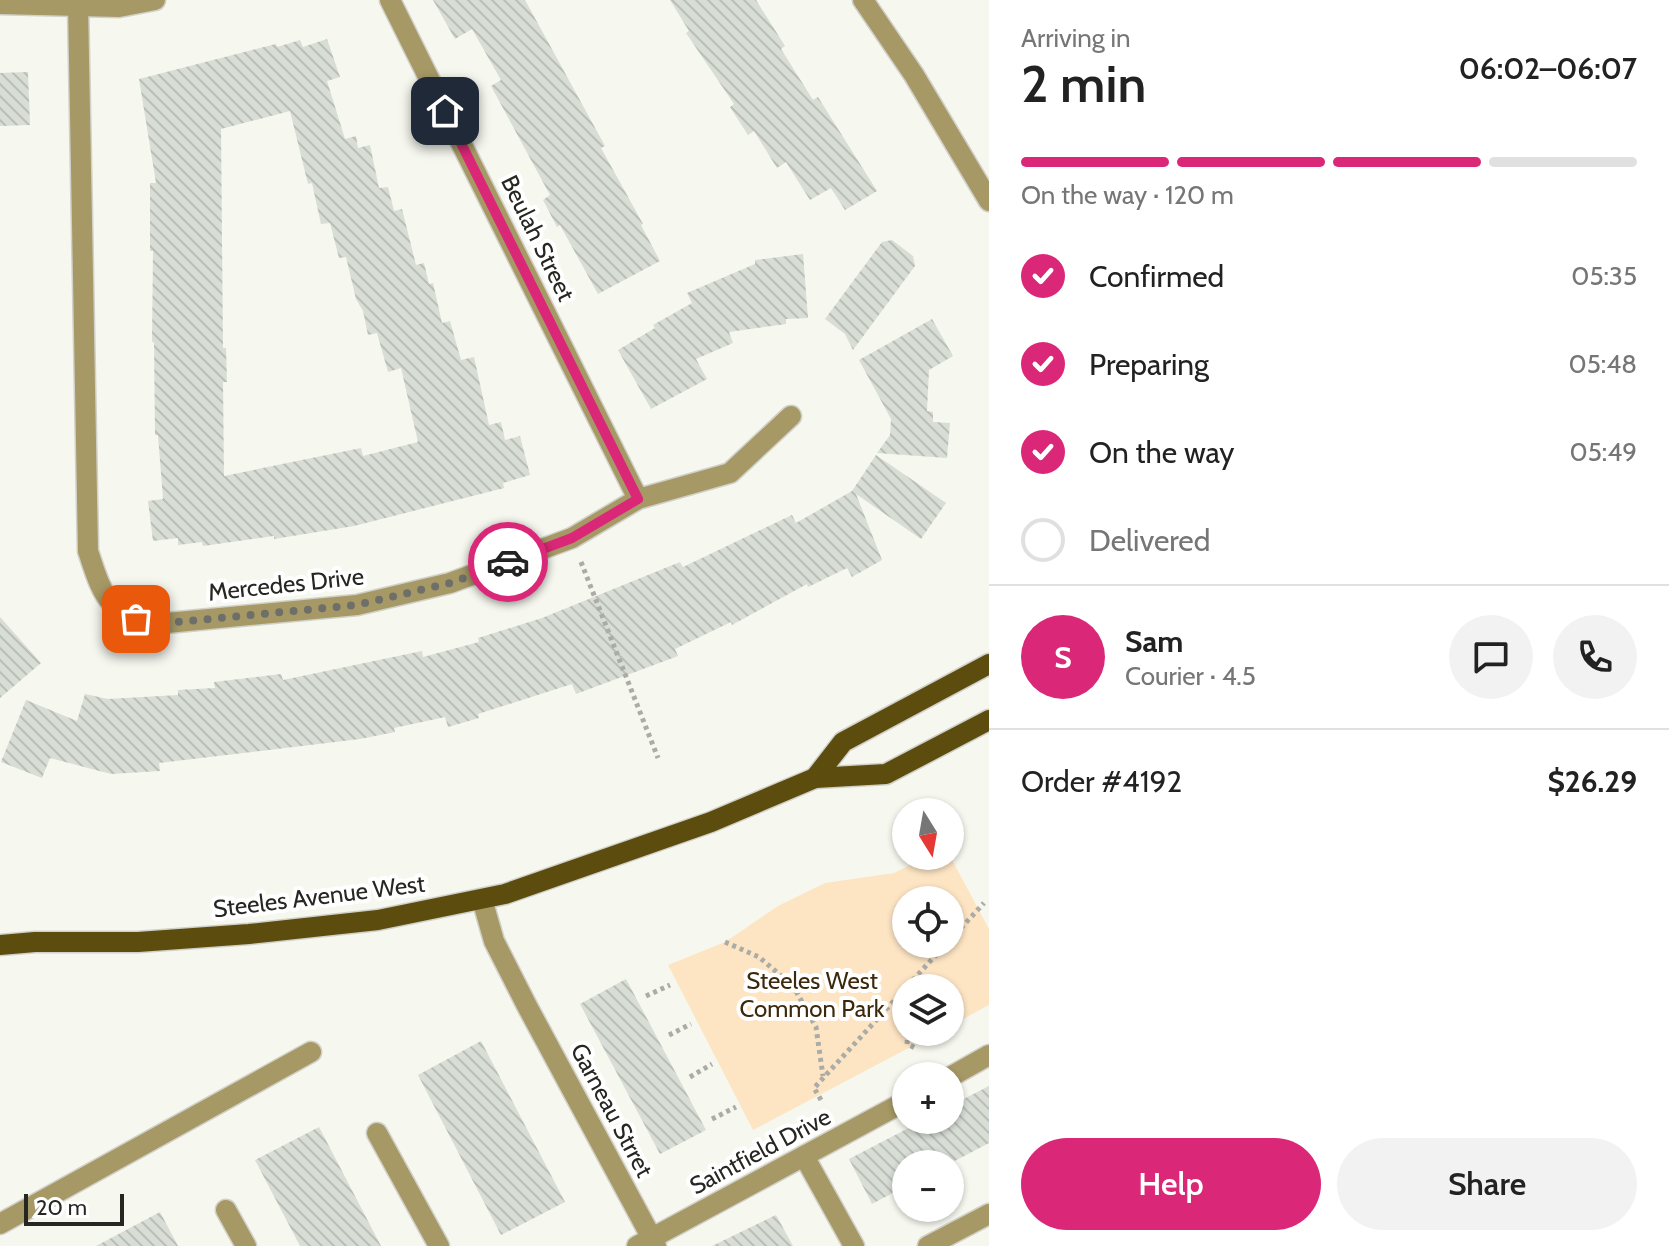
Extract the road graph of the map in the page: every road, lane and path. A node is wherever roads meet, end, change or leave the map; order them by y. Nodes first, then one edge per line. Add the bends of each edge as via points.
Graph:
1 (155, 0) edge
2 (390, 0) edge
3 (863, 0) edge
4 (0, 4) edge
5 (78, 4) junction
6 (989, 201) edge
7 (791, 416) dead end
8 (638, 499) junction
9 (572, 538) junction
10 (989, 664) edge
11 (989, 720) edge
12 (658, 758) dead end
13 (815, 778) junction
14 (482, 899) junction
15 (984, 903) dead end
16 (964, 925) edge
17 (725, 942) dead end
18 (0, 945) edge
19 (933, 958) edge
20 (918, 974) edge
21 (670, 985) dead end
22 (646, 996) dead end
23 (892, 1003) edge
24 (691, 1024) dead end
25 (669, 1035) dead end
26 (911, 1046) edge
27 (917, 1049) dead end
28 (311, 1052) dead end
29 (989, 1055) edge
30 (712, 1064) dead end
31 (964, 1069) edge
32 (690, 1077) dead end
33 (823, 1077) junction
34 (821, 1100) dead end
35 (736, 1107) dead end
36 (892, 1109) edge
37 (712, 1119) dead end
38 (377, 1133) dead end
39 (804, 1156) junction
40 (226, 1210) dead end
41 (989, 1214) edge
42 (0, 1224) edge
43 (649, 1243) edge
44 (246, 1246) edge
45 (439, 1246) edge
46 (854, 1246) edge
47 (928, 1246) edge

1 - 5 street via 119,7
2 - 8 street, Beulah Street
3 - 6 street
4 - 5 street
5 - 9 street, Mercedes Drive via 88,551 113,608 136,619 167,623 357,605 450,583
7 - 8 street, Mercedes Drive via 730,473
8 - 9 street, Mercedes Drive
9 - 12 path
10 - 13 main road, Steeles Avenue West via 843,742
11 - 13 main road, Steeles Avenue West via 886,774
13 - 14 main road, Steeles Avenue West via 711,822
14 - 18 main road, Steeles Avenue West via 378,920 249,934
14 - 43 street, Garneau Strret via 494,941
15 - 16 path
17 - 33 path via 759,957 793,986 816,1027
19 - 20 path
21 - 22 path
23 - 33 path
24 - 25 path
26 - 27 path
28 - 42 street
29 - 31 street
30 - 32 path
33 - 34 path via 814,1088
35 - 37 path
36 - 39 street, Saintfield Drive
38 - 45 street
39 - 43 street, Saintfield Drive
39 - 46 street
40 - 44 street
41 - 47 street

